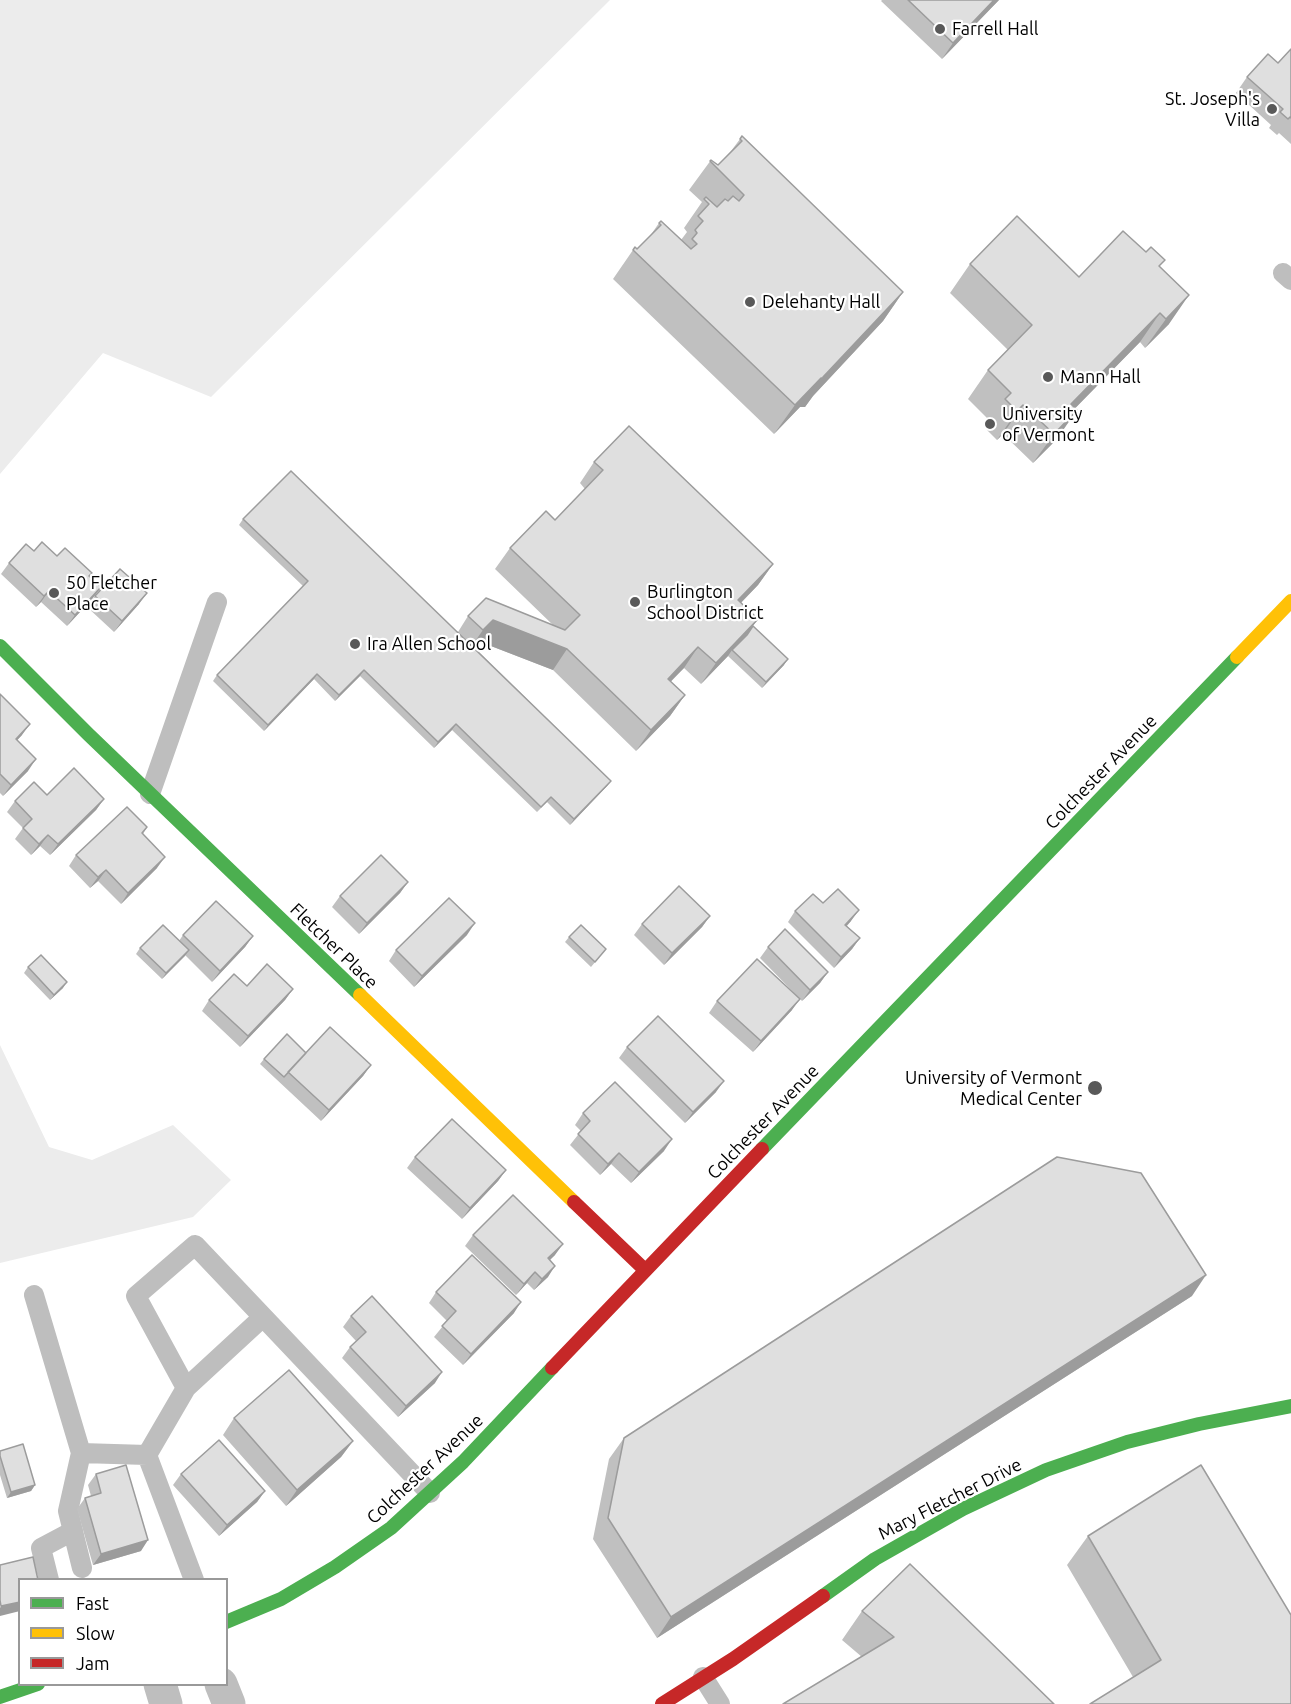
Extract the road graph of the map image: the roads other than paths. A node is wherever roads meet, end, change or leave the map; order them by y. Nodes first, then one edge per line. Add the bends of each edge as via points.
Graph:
1 (1291, 601) edge
2 (217, 602) dead end
3 (0, 646) edge
4 (150, 794) junction
5 (645, 1270) junction
6 (34, 1295) dead end
7 (263, 1317) junction
8 (186, 1388) junction
9 (1291, 1406) edge
10 (81, 1453) junction
11 (147, 1455) junction
12 (430, 1492) junction
13 (73, 1531) junction
14 (82, 1568) dead end
15 (48, 1578) edge
16 (193, 1578) edge
17 (228, 1621) edge
18 (703, 1677) junction
19 (33, 1686) edge
20 (160, 1686) edge
21 (222, 1686) edge
22 (0, 1697) edge
23 (166, 1704) edge
24 (229, 1704) edge
25 (662, 1704) edge
26 (720, 1704) edge

1 - 5 street, Colchester Avenue
2 - 4 lane
3 - 4 street, Fletcher Place
4 - 5 street, Fletcher Place
5 - 12 street, Colchester Avenue
6 - 10 lane
7 - 8 lane
7 - 8 lane via 195,1245 136,1296
7 - 12 lane
8 - 11 lane
9 - 18 street, Mary Fletcher Drive via 1127,1442 1046,1470 963,1509 875,1559
10 - 11 lane
10 - 13 lane via 68,1511
11 - 16 lane
12 - 17 street, Colchester Avenue via 391,1528 335,1567 280,1599
13 - 14 lane
13 - 15 lane via 40,1548
18 - 25 street, Mary Fletcher Drive
18 - 26 lane
19 - 22 street
20 - 23 street
21 - 24 street

